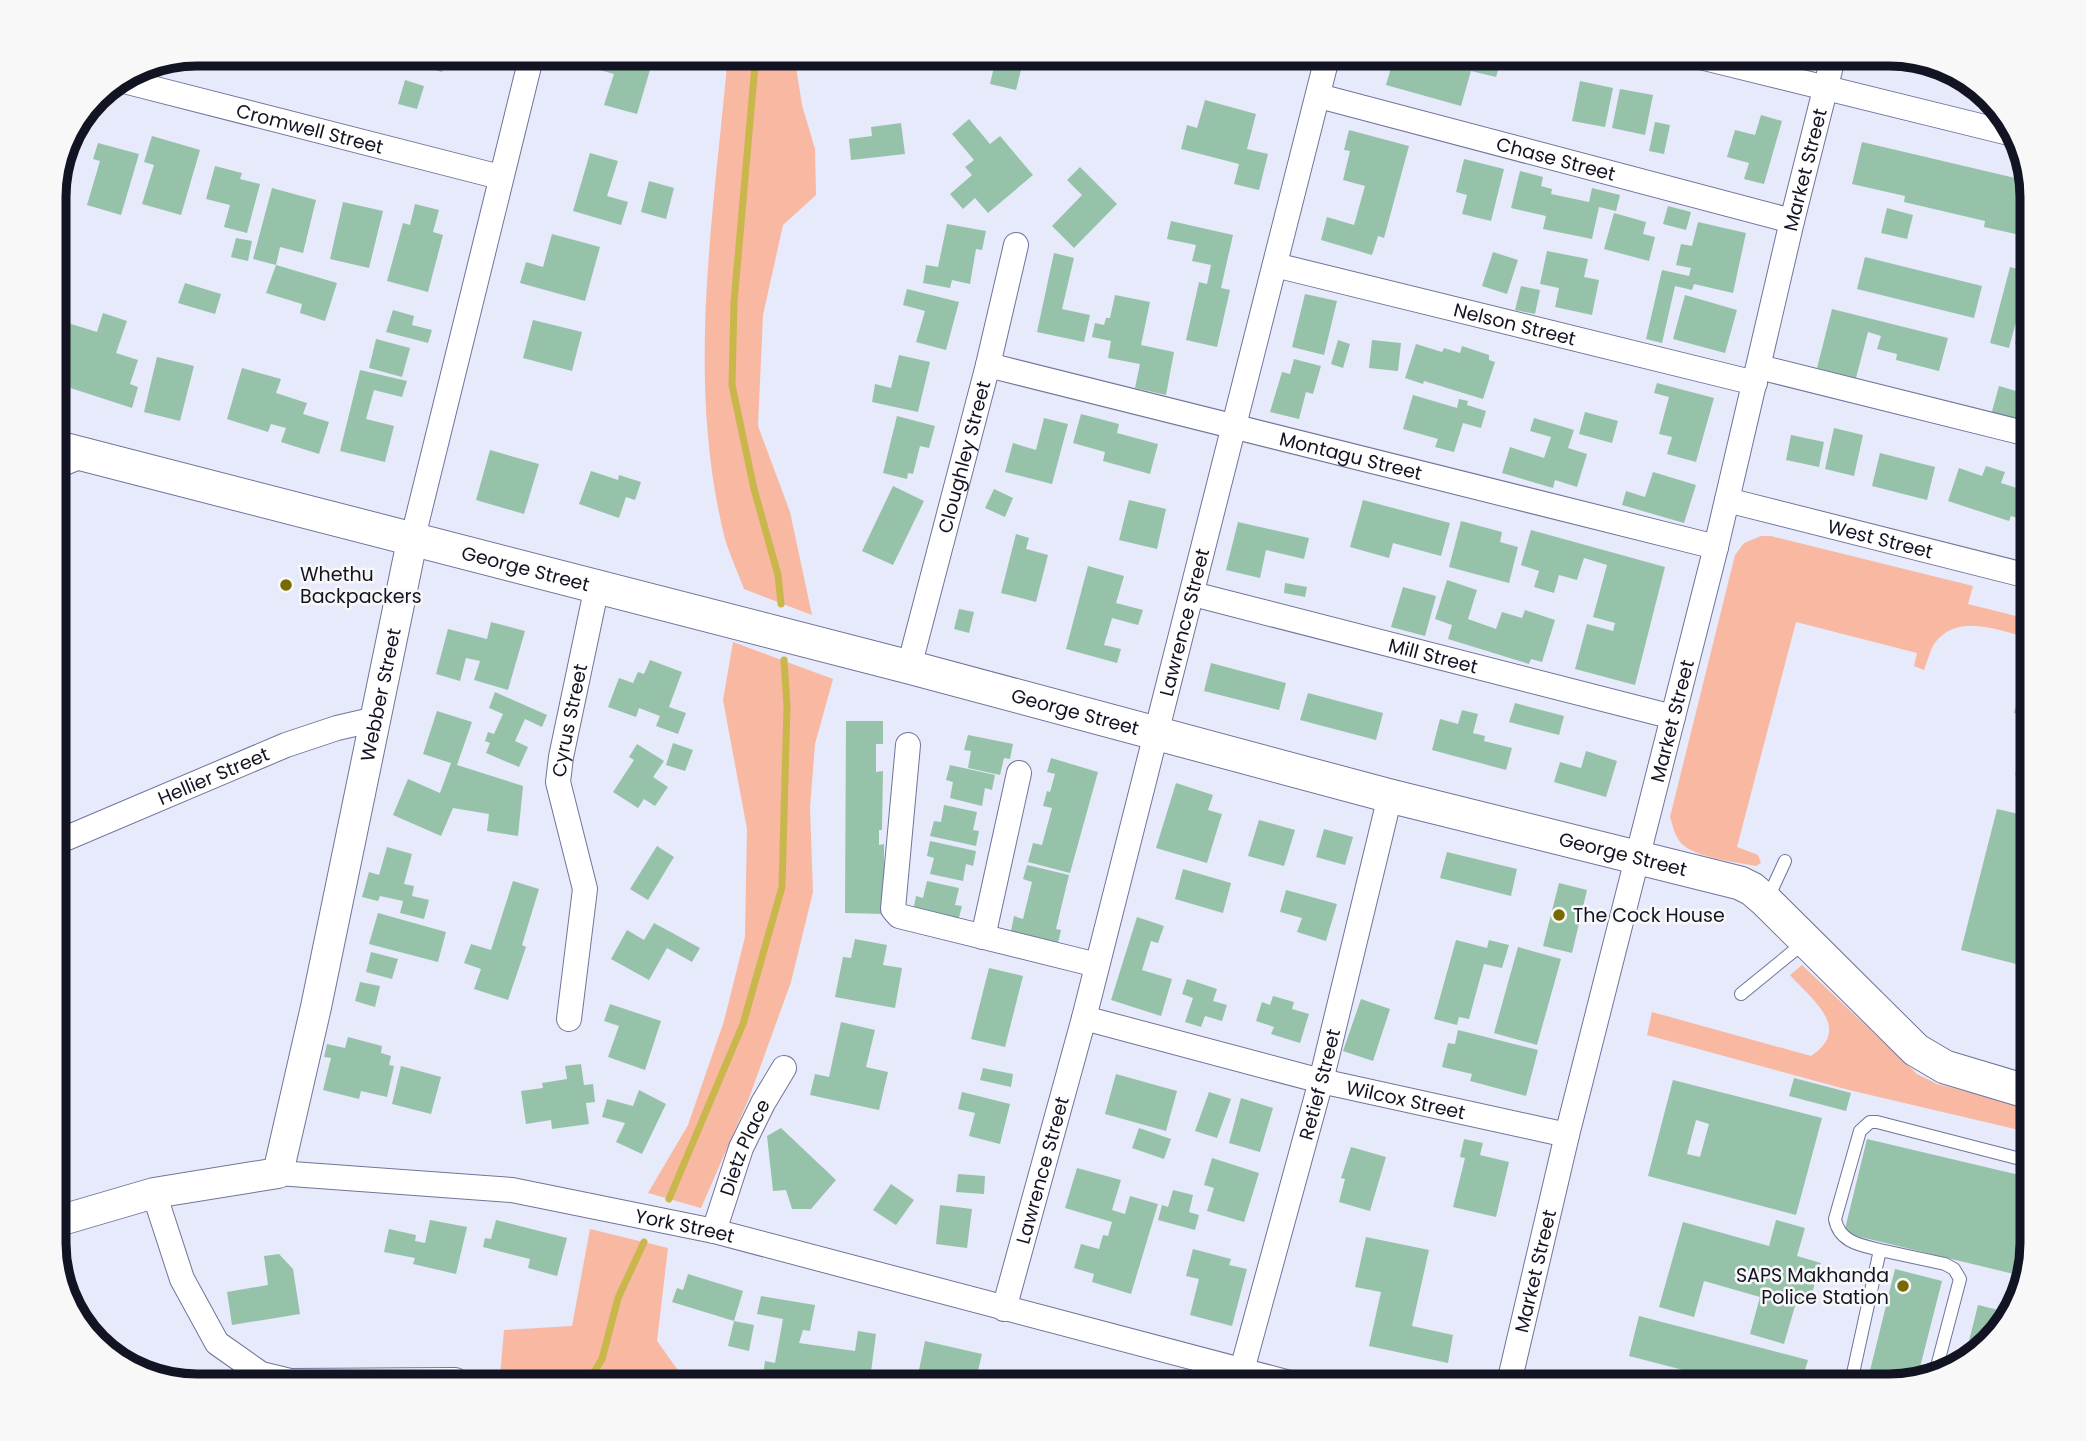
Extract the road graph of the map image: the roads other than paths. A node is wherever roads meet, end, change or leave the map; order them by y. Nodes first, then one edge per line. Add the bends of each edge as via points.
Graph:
1 (1325, 66) edge
2 (1736, 66) edge
3 (1831, 66) edge
4 (529, 67) edge
5 (134, 83) edge
6 (1826, 89) junction
7 (1319, 96) junction
8 (2001, 131) edge
9 (500, 177) junction
10 (1792, 221) junction
11 (1016, 245) dead end
12 (1275, 265) junction
13 (988, 365) junction
14 (1757, 375) junction
15 (1235, 427) junction
16 (2020, 432) edge
17 (67, 457) edge
18 (1727, 500) junction
19 (412, 541) junction
20 (1716, 547) junction
21 (2020, 574) edge
22 (597, 586) junction
23 (1193, 594) junction
24 (909, 667) junction
25 (1673, 718) junction
26 (376, 719) junction
27 (1155, 734) junction
28 (908, 745) dead end
29 (1019, 773) dead end
30 (1390, 796) junction
31 (67, 838) edge
32 (1636, 856) junction
33 (1785, 860) dead end
34 (1766, 901) junction
35 (983, 937) junction
36 (1807, 940) junction
37 (1097, 965) junction
38 (1741, 994) dead end
39 (1084, 1018) junction
40 (569, 1019) dead end
41 (784, 1069) dead end
42 (1321, 1081) junction
43 (2020, 1089) edge
44 (1567, 1135) junction
45 (2020, 1159) edge
46 (278, 1173) junction
47 (154, 1193) junction
48 (67, 1218) edge
49 (714, 1231) junction
50 (1880, 1250) junction
51 (1004, 1309) junction
52 (1938, 1365) edge
53 (1242, 1370) junction
54 (261, 1374) edge
55 (1257, 1374) edge
56 (1511, 1374) edge
57 (1853, 1374) edge

1 - 7 street, Lawrence Street
2 - 6 street
3 - 6 street, Market Street
4 - 9 street, Webber Street
5 - 9 street, Cromwell Street
6 - 8 street
6 - 10 street, Market Street
7 - 10 street, Chase Street
7 - 12 street, Lawrence Street
9 - 19 street, Webber Street
10 - 14 street, Market Street
11 - 13 street, Cloughley Street
12 - 14 street, Nelson Street
12 - 15 street, Lawrence Street
13 - 15 street, Montagu Street
13 - 24 street, Cloughley Street
14 - 16 street, Nelson Street
14 - 18 street, Market Street
15 - 20 street, Montagu Street
15 - 23 street, Lawrence Street
17 - 19 main road, George Street
18 - 20 street, Market Street
18 - 21 street, West Street
19 - 22 main road, George Street
19 - 26 street, Webber Street
20 - 25 street, Market Street
22 - 24 main road, George Street
22 - 40 street, Cyrus Street via 558,782 585,889
23 - 25 street, Mill Street
23 - 27 street, Lawrence Street
24 - 27 main road, George Street
25 - 32 street, Market Street
26 - 31 street, Hellier Street via 286,745
26 - 46 street, Webber Street
27 - 30 main road, George Street
27 - 37 street, Lawrence Street
28 - 35 street via 893,909 899,916
29 - 35 street
30 - 32 main road, George Street
30 - 42 street, Retief Street
32 - 34 main road, George Street via 1740,883
32 - 44 street, Market Street
33 - 34 lane
34 - 36 main road, George Street
35 - 37 street
36 - 38 lane
36 - 43 main road, George Street via 1916,1050 1945,1067
37 - 39 street, Lawrence Street
39 - 42 street, Wilcox Street
39 - 51 street, Lawrence Street
41 - 49 street, Dietz Place via 741,1149
42 - 44 street, Wilcox Street
42 - 53 street, Retief Street
44 - 56 street, Market Street
45 - 50 lane via 1877,1122 1865,1125 1835,1219 1843,1236
46 - 47 street, York Street
46 - 49 street, York Street via 512,1191
47 - 48 street, York Street
47 - 54 street via 182,1279 205,1324 217,1343
49 - 51 street, York Street
50 - 52 lane via 1945,1264 1960,1279
50 - 57 lane
51 - 53 street, York Street
53 - 55 street, York Street

